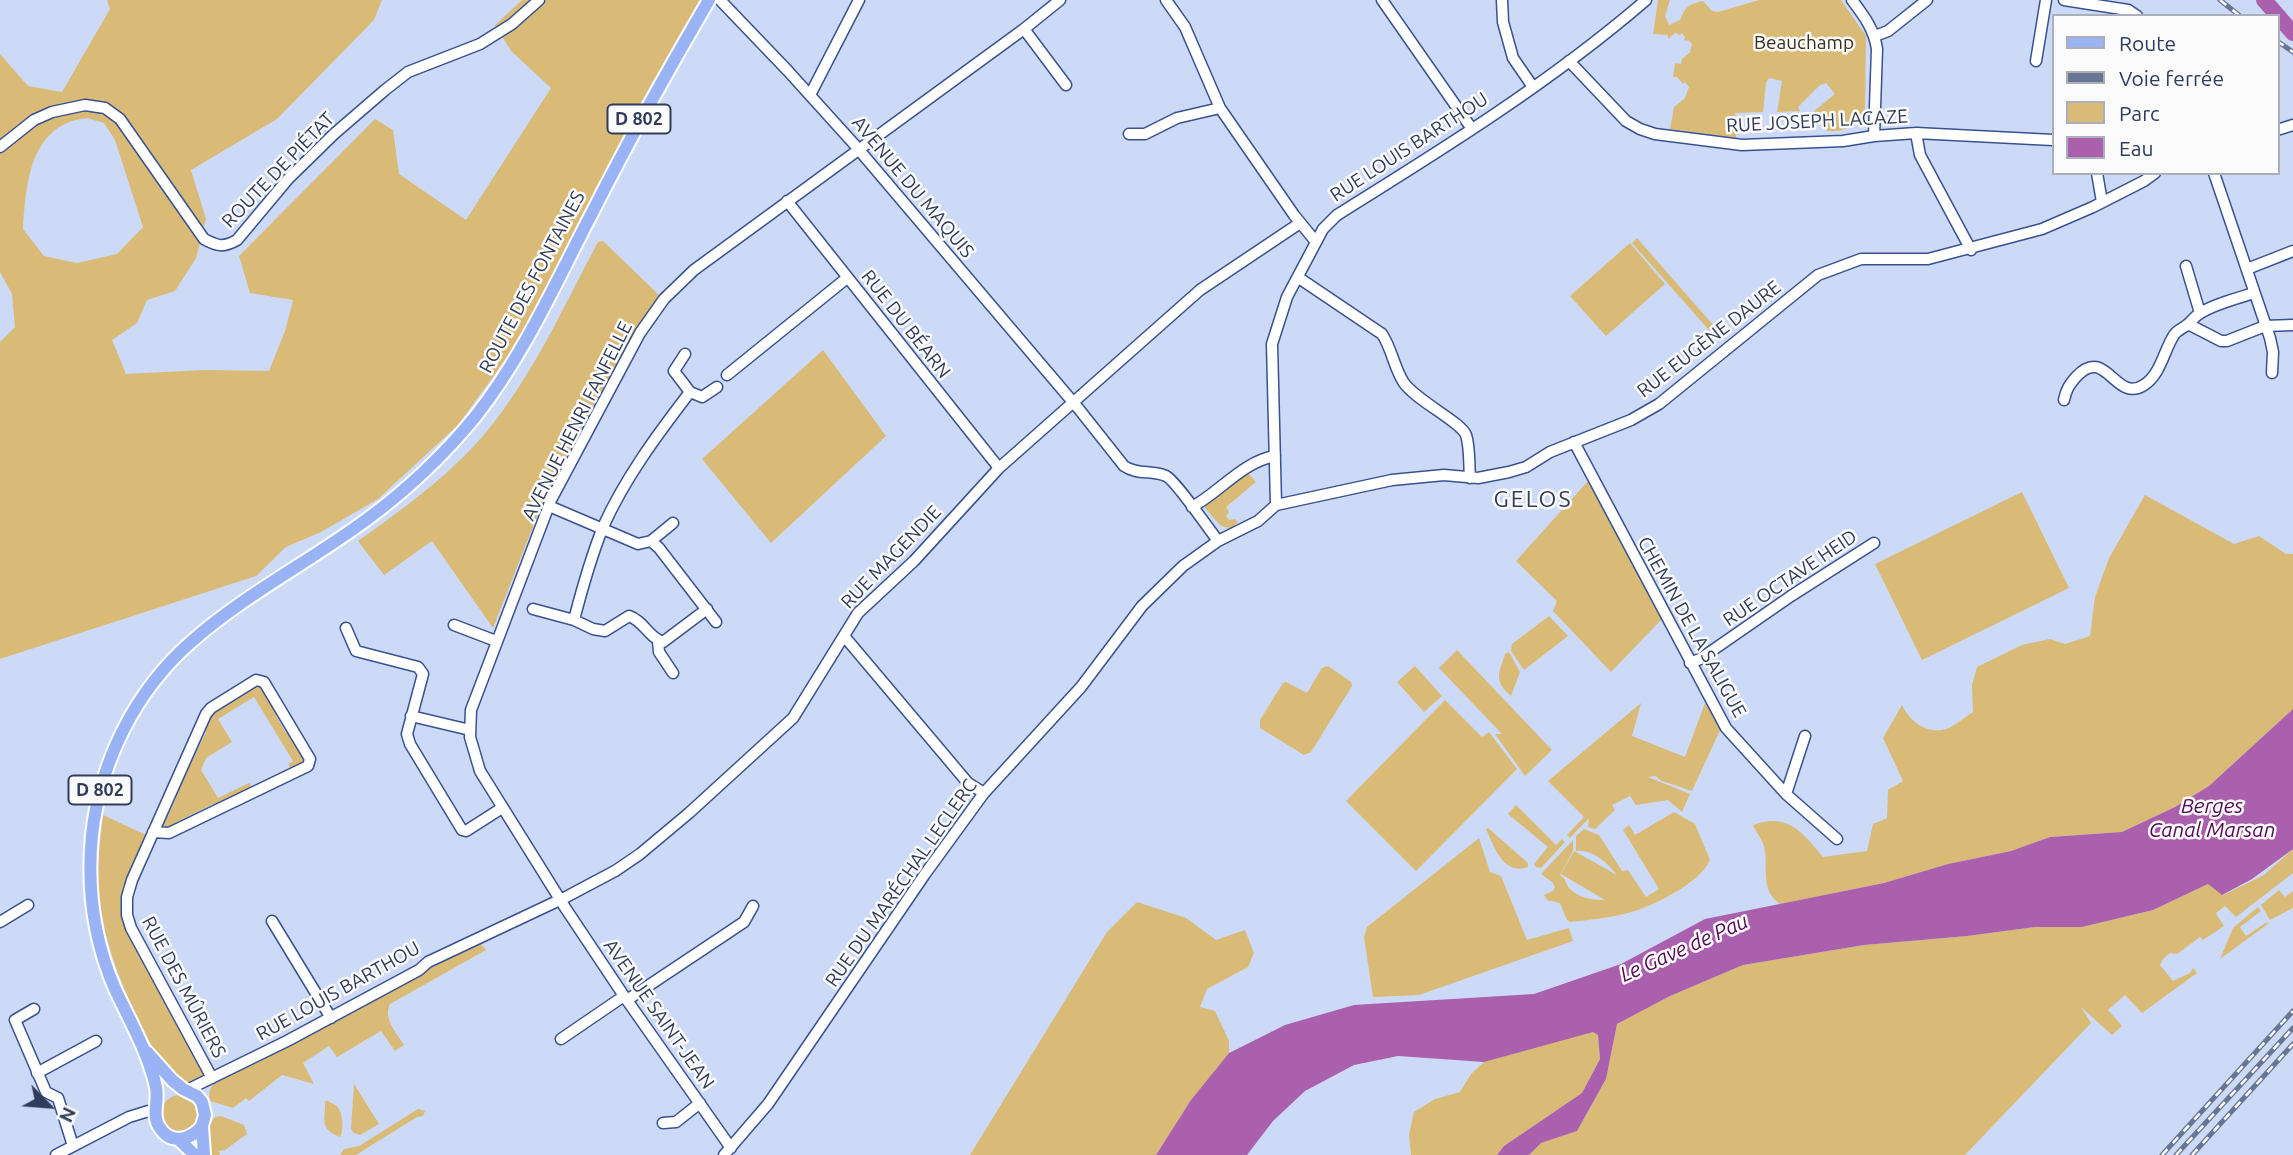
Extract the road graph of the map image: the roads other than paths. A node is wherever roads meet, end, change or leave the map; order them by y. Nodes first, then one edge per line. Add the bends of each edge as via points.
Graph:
1 (539, 0) edge
2 (709, 0) edge
3 (720, 0) edge
4 (859, 0) edge
5 (1060, 0) edge
6 (1166, 0) edge
7 (1382, 0) edge
8 (1502, 0) edge
9 (1646, 0) edge
10 (1852, 0) edge
11 (1927, 0) edge
12 (2046, 0) edge
13 (2064, 0) edge
14 (2134, 14) edge
15 (1024, 29) junction
16 (1875, 36) junction
17 (1570, 61) junction
18 (2036, 61) dead end
19 (1066, 85) dead end
20 (1533, 87) junction
21 (810, 94) junction
22 (1220, 108) junction
23 (1472, 129) junction
24 (1916, 133) junction
25 (1129, 134) dead end
26 (1874, 136) junction
27 (2052, 140) edge
28 (0, 147) edge
29 (858, 149) junction
30 (2097, 175) edge
31 (2152, 175) edge
32 (2215, 175) edge
33 (787, 201) junction
34 (2102, 202) junction
35 (1300, 223) junction
36 (1323, 229) junction
37 (1316, 242) junction
38 (1971, 250) junction
39 (2293, 251) edge
40 (2186, 267) dead end
41 (2247, 269) junction
42 (847, 278) junction
43 (1299, 278) junction
44 (2254, 293) junction
45 (2200, 313) junction
46 (2188, 324) junction
47 (2293, 325) edge
48 (2265, 326) junction
49 (685, 354) dead end
50 (2272, 373) dead end
51 (727, 375) dead end
52 (717, 387) dead end
53 (690, 392) junction
54 (2064, 400) dead end
55 (1073, 403) junction
56 (1574, 442) junction
57 (1275, 456) junction
58 (999, 468) junction
59 (1470, 478) junction
60 (1276, 505) junction
61 (549, 506) junction
62 (1192, 507) junction
63 (673, 523) dead end
64 (603, 528) junction
65 (651, 541) junction
66 (1218, 541) junction
67 (1874, 543) dead end
68 (533, 609) dead end
69 (707, 609) junction
70 (574, 620) junction
71 (716, 622) dead end
72 (454, 625) dead end
73 (346, 628) dead end
74 (844, 636) junction
75 (496, 640) junction
76 (658, 641) junction
77 (1690, 663) junction
78 (673, 673) dead end
79 (411, 716) junction
80 (470, 730) junction
81 (1805, 736) dead end
82 (984, 793) junction
83 (1786, 794) junction
84 (502, 808) junction
85 (153, 832) junction
86 (1837, 839) dead end
87 (561, 900) junction
88 (28, 905) dead end
89 (753, 906) dead end
90 (272, 921) dead end
91 (0, 922) edge
92 (482, 936) joint
93 (625, 998) junction
94 (34, 1009) dead end
95 (331, 1018) junction
96 (561, 1039) dead end
97 (96, 1041) dead end
98 (144, 1049) junction
99 (37, 1073) junction
100 (212, 1078) junction
101 (185, 1089) junction
102 (202, 1102) junction
103 (700, 1103) junction
104 (157, 1105) junction
105 (129, 1117) junction
106 (663, 1123) dead end
107 (158, 1126) junction
108 (202, 1126) junction
109 (178, 1139) junction
110 (73, 1146) junction
111 (728, 1151) edge
112 (55, 1155) edge
113 (195, 1155) edge
114 (204, 1155) edge

1 - 28 street, ROUTE DE PIÉTAT via 480,44 408,72 385,90 297,170 227,246 204,239 120,119 105,108 85,105 52,112
2 - 98 main road, ROUTE DES FONTAINES / D 802 via 638,121 525,342 477,414 415,481 369,518 217,621 170,662 125,727 105,774 90,852 100,949
3 - 21 street, AVENUE DU MAQUIS
4 - 21 street
5 - 15 street, AVENUE HENRI FANFELLE
6 - 22 street via 1185,27
7 - 23 street
8 - 20 street via 1513,58
9 - 17 street, RUE LOUIS BARTHOU
10 - 16 street
11 - 16 street
12 - 18 street
13 - 14 street
15 - 19 street
15 - 29 street, AVENUE HENRI FANFELLE
16 - 26 street
17 - 20 street, RUE LOUIS BARTHOU
17 - 26 street, RUE JOSEPH LACAZE via 1626,121 1655,134 1742,145
20 - 23 street, RUE LOUIS BARTHOU
21 - 29 street, AVENUE DU MAQUIS
22 - 25 street via 1177,118 1145,134
22 - 35 street
23 - 36 street, RUE LOUIS BARTHOU via 1337,215
24 - 26 street, RUE JOSEPH LACAZE
24 - 27 street, RUE JOSEPH LACAZE
24 - 38 street via 1920,155
29 - 33 street, AVENUE HENRI FANFELLE
29 - 55 street, AVENUE DU MAQUIS
30 - 34 street
31 - 34 street, RUE EUGÈNE DAURE
32 - 41 street
33 - 42 street, RUE DU BÉARN
33 - 61 street, AVENUE HENRI FANFELLE via 694,270 664,299 640,333
34 - 38 street, RUE EUGÈNE DAURE via 2042,229
35 - 36 street
35 - 37 street
35 - 55 street, RUE MAGENDIE via 1200,289
36 - 37 street, RUE LOUIS BARTHOU
37 - 43 street, RUE LOUIS BARTHOU
38 - 56 street, RUE EUGÈNE DAURE via 1928,260 1861,258 1818,275 1659,404
39 - 41 street
40 - 45 street
41 - 44 street
42 - 51 street
42 - 58 street, RUE DU BÉARN
43 - 57 street, RUE LOUIS BARTHOU via 1287,297 1272,344
43 - 59 street via 1382,334 1403,382 1466,435
44 - 45 street
44 - 48 street
45 - 46 street
46 - 48 street via 2221,341
46 - 54 street via 2176,332 2153,378 2143,386 2126,387 2093,365 2084,368 2066,388
47 - 48 street
48 - 50 street via 2273,352
49 - 53 street via 674,371
52 - 53 street via 702,397
53 - 64 street via 628,478
55 - 58 street, RUE MAGENDIE
55 - 62 street, AVENUE DU MAQUIS via 1124,466 1173,480
56 - 59 street, RUE EUGÈNE DAURE via 1518,470
56 - 77 street, CHEMIN DE LA SALIGUE
57 - 60 street, RUE LOUIS BARTHOU
57 - 62 street via 1248,467
58 - 74 street, RUE MAGENDIE via 914,561 858,613
59 - 60 street, RUE EUGÈNE DAURE via 1444,475 1392,480
60 - 66 street, RUE DU MARÉCHAL LECLERC via 1258,521
61 - 64 street
61 - 75 street, AVENUE HENRI FANFELLE
62 - 66 street, AVENUE DU MAQUIS
63 - 65 street
64 - 65 street via 638,544
64 - 70 street
65 - 69 street
66 - 82 street, RUE DU MARÉCHAL LECLERC via 1183,566 1142,606 1081,687
67 - 77 street, RUE OCTAVE HEID
68 - 70 street
69 - 71 street
69 - 76 street via 663,642
70 - 76 street via 605,631 629,616 638,619
72 - 75 street
73 - 79 street via 356,651 421,670
74 - 82 street via 968,783
74 - 87 street, RUE MAGENDIE via 804,703 779,733 640,854
75 - 80 street, AVENUE HENRI FANFELLE via 471,710
76 - 78 street via 659,652
77 - 83 street, CHEMIN DE LA SALIGUE via 1726,728
79 - 80 street
79 - 84 street via 410,744 462,830
80 - 84 street, AVENUE HENRI FANFELLE via 480,771
81 - 83 street
82 - 111 street, RUE DU MARÉCHAL LECLERC via 800,1060
83 - 86 street, CHEMIN DE LA SALIGUE
84 - 87 street, AVENUE HENRI FANFELLE
85 - 85 street, RUE DES MÛRIERS via 206,714 256,680 264,682 310,759 308,766 169,833
85 - 100 street, RUE DES MÛRIERS via 132,880 127,915
87 - 92 street, RUE MAGENDIE
87 - 93 street, AVENUE SAINT-JEAN
88 - 91 street
89 - 93 street via 744,922
90 - 95 street
92 - 95 street, RUE LOUIS BARTHOU
93 - 96 street
93 - 103 street, AVENUE SAINT-JEAN
94 - 99 street via 15,1020
95 - 100 street, RUE LOUIS BARTHOU
97 - 99 street
98 - 101 main road, D 802
98 - 104 main road, D 802
99 - 110 street via 46,1092 58,1098
100 - 101 street, RUE LOUIS BARTHOU
100 - 102 street
101 - 102 main road
101 - 104 main road via 169,1091
102 - 108 main road
103 - 106 street via 676,1122
103 - 111 street, AVENUE SAINT-JEAN
104 - 105 street
104 - 107 main road
105 - 107 street
105 - 110 street
107 - 109 main road
108 - 109 main road via 192,1136
108 - 114 main road
109 - 113 main road
110 - 112 street

